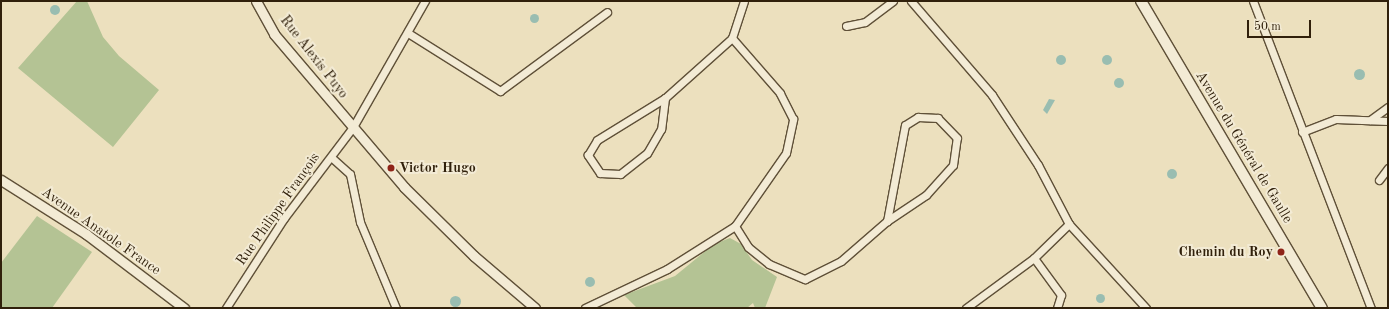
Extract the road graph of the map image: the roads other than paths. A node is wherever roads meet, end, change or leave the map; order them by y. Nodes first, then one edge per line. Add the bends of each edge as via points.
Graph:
1 (256, 1) edge
2 (425, 1) edge
3 (744, 1) edge
4 (893, 1) edge
5 (911, 1) edge
6 (1141, 1) edge
7 (1253, 1) edge
8 (607, 12) dead end
9 (846, 26) dead end
10 (408, 33) junction
11 (732, 38) junction
12 (665, 98) junction
13 (1388, 107) edge
14 (1370, 120) junction
15 (1388, 121) edge
16 (353, 127) junction
17 (1302, 132) junction
18 (331, 157) junction
19 (1388, 168) edge
20 (1, 180) edge
21 (1379, 180) dead end
22 (887, 221) junction
23 (1069, 224) junction
24 (735, 226) junction
25 (1034, 258) junction
26 (184, 308) edge
27 (226, 308) edge
28 (396, 308) edge
29 (536, 308) edge
30 (585, 308) edge
31 (966, 308) edge
32 (1057, 308) edge
33 (1146, 308) edge
34 (1322, 308) edge
35 (1371, 308) edge

1 - 16 street, Rue Alexis Puyo via 274,34
2 - 10 street, Rue Philippe François
3 - 11 street
4 - 9 street via 864,22
5 - 23 street via 992,95 1038,165
6 - 34 main road, Avenue du Général de Gaulle
7 - 17 street
8 - 10 street via 500,91
10 - 16 street, Rue Philippe François
11 - 12 street
11 - 24 street via 780,93 793,120 786,153
12 - 12 street via 597,140 588,155 600,173 620,174 647,153 661,129
13 - 14 street
14 - 15 street
14 - 17 street via 1336,119
16 - 18 street, Rue Philippe François
16 - 29 street, Rue Alexis Puyo via 404,187 474,256
17 - 35 street
18 - 27 street, Rue Philippe François via 284,218
18 - 28 street via 350,174 360,222
19 - 21 street
20 - 26 street, Avenue Anatole France via 86,234
22 - 22 street via 926,195 953,165 957,138 938,118 918,117 905,125
22 - 24 street via 841,261 805,278 769,264 748,247
23 - 25 street
23 - 33 street
24 - 30 street via 667,269
25 - 31 street
25 - 32 street via 1061,295

